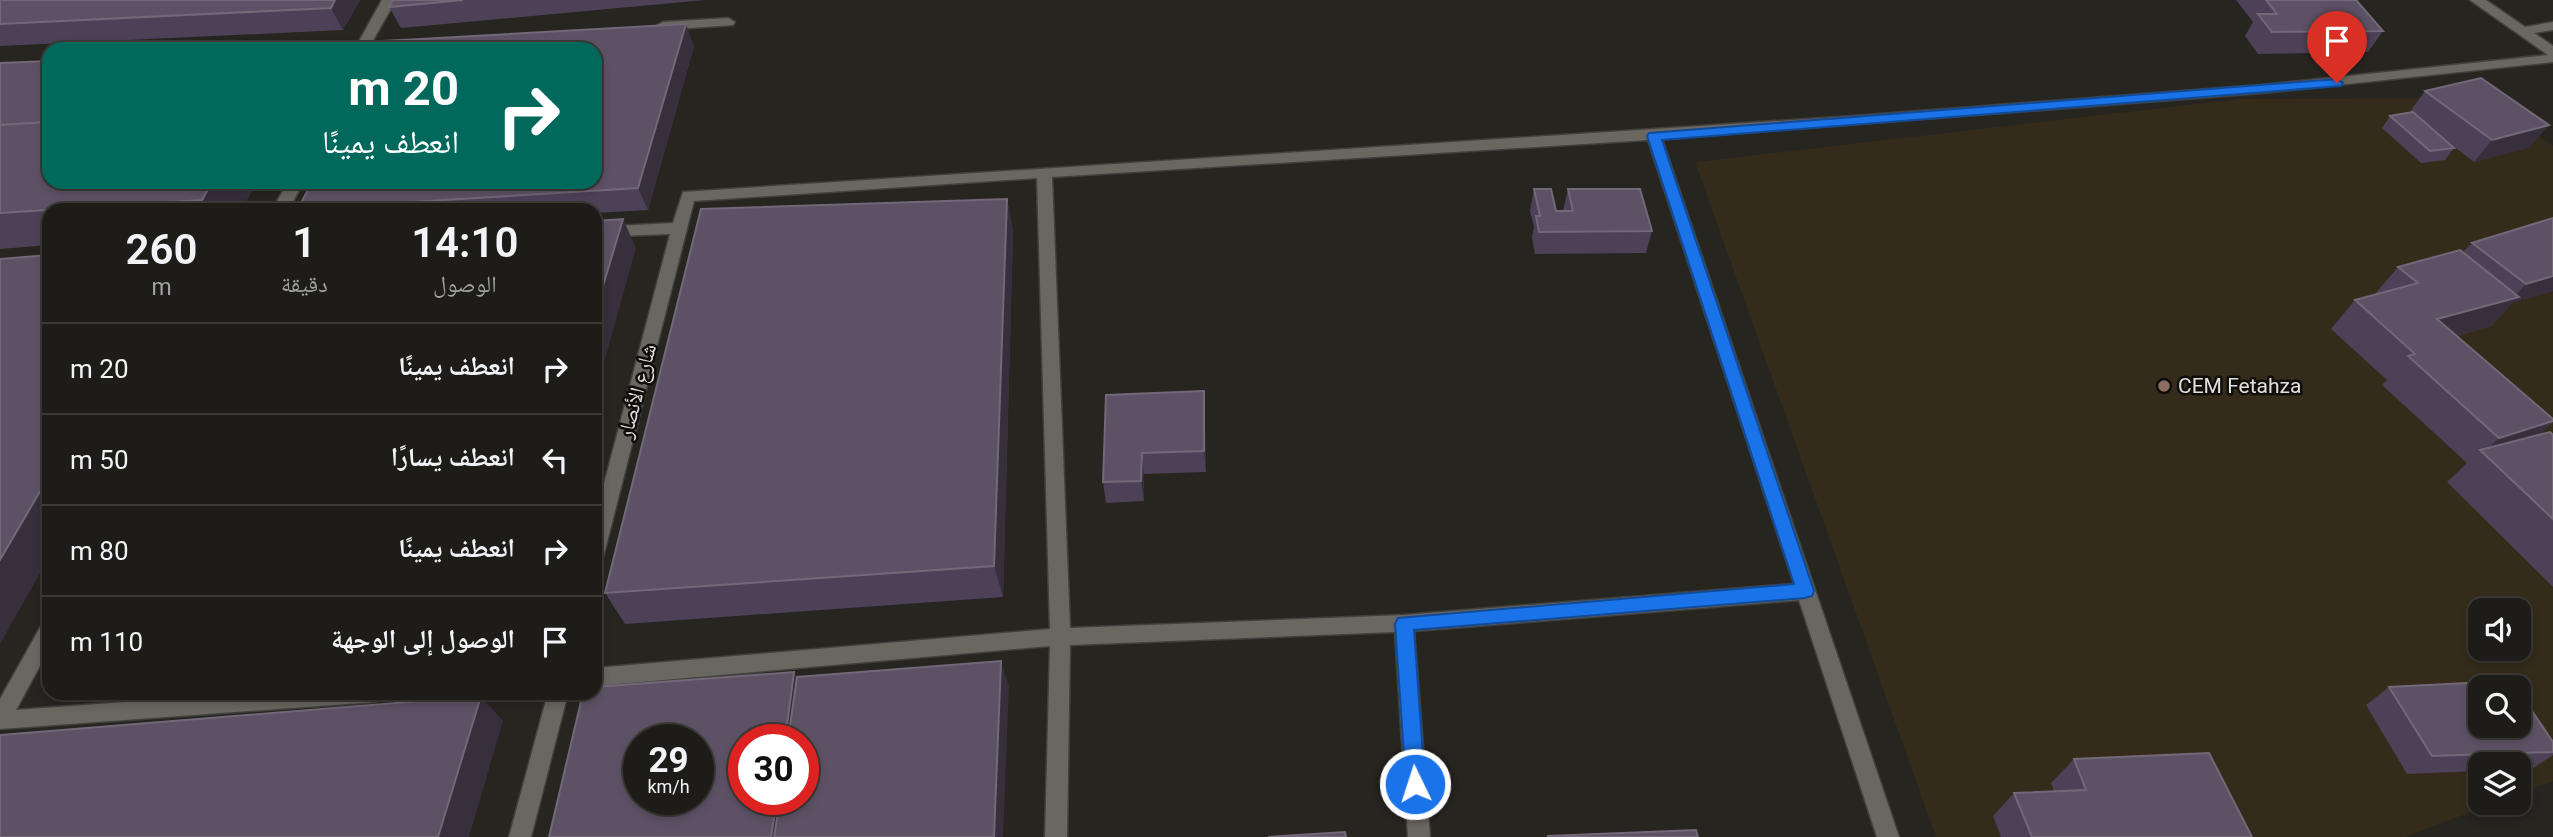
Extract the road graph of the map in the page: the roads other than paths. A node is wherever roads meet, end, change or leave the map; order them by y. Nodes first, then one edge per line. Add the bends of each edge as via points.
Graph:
1 (388, 0) edge
2 (2477, 0) edge
3 (728, 22) dead end
4 (2553, 26) edge
5 (647, 27) edge
6 (2523, 31) junction
7 (365, 42) edge
8 (2553, 55) edge
9 (1654, 136) junction
10 (1044, 173) junction
11 (680, 228) junction
12 (602, 232) edge
13 (602, 501) edge
14 (1805, 591) junction
15 (1404, 624) junction
16 (1060, 636) junction
17 (42, 643) edge
18 (602, 676) edge
19 (274, 700) edge
20 (556, 700) edge
21 (0, 719) edge
22 (520, 837) edge
23 (1056, 837) edge
24 (1419, 837) edge
25 (1888, 837) edge

1 - 7 street
2 - 6 street
3 - 5 street
4 - 6 street
6 - 8 street
8 - 9 street via 2413,77
9 - 10 street
9 - 14 street
10 - 11 street, شارع الأنصار via 688,196
10 - 16 street
11 - 12 street
11 - 13 street, شارع الأنصار
14 - 15 street
14 - 25 street
15 - 16 street
15 - 24 street
16 - 18 street
16 - 23 street
17 - 21 street
19 - 21 street
20 - 22 street

